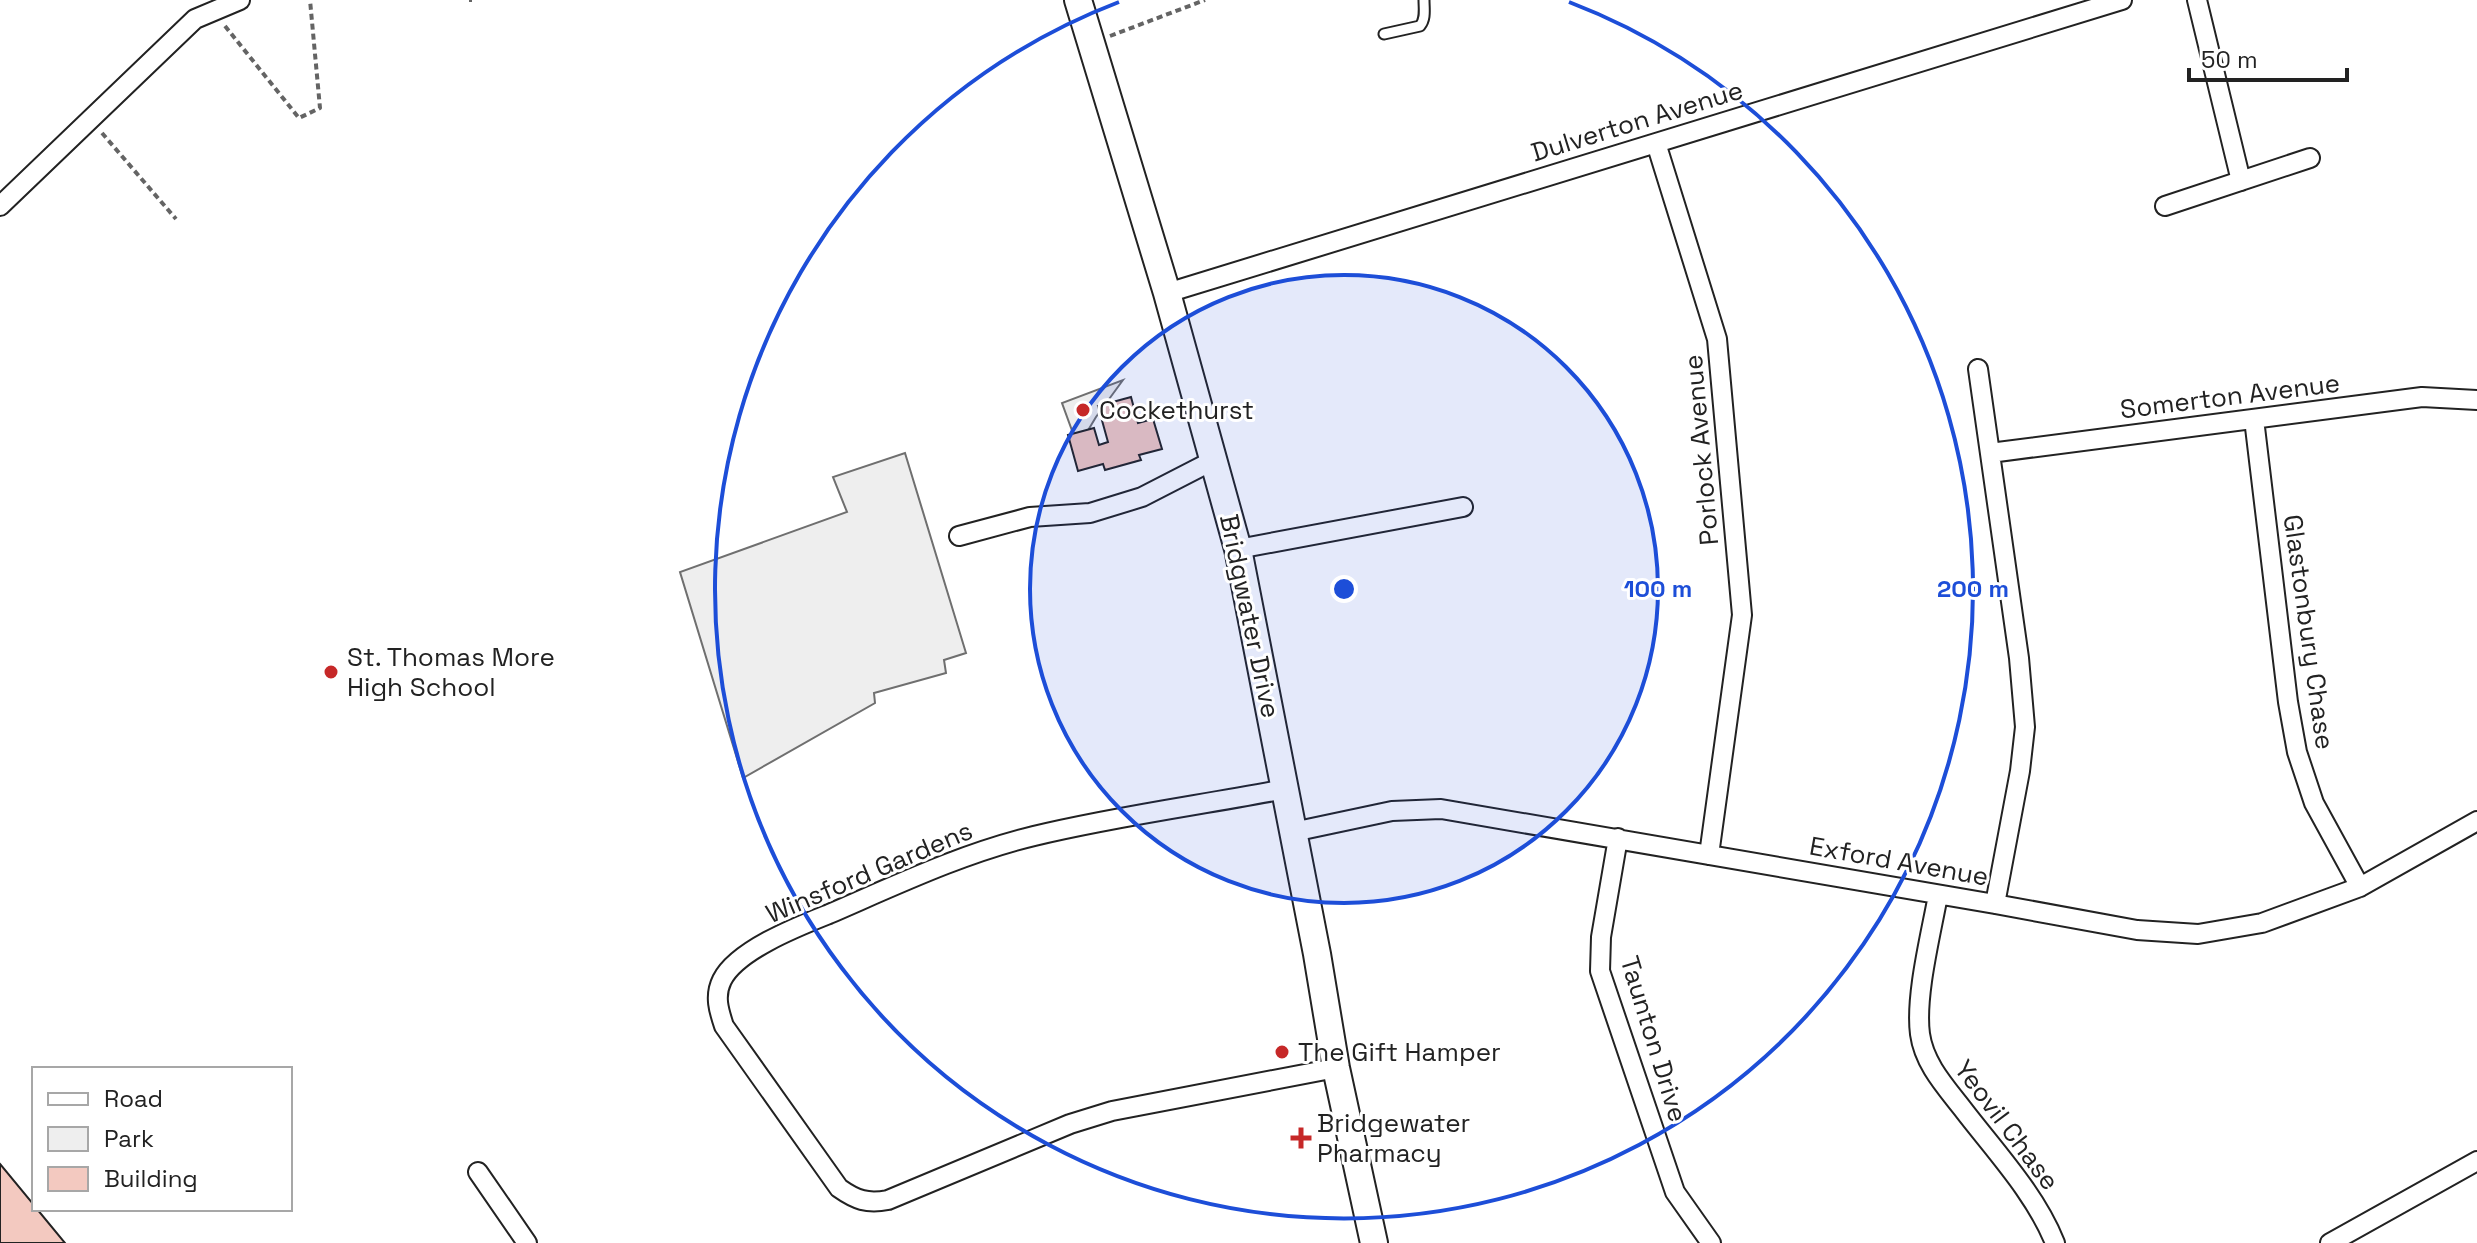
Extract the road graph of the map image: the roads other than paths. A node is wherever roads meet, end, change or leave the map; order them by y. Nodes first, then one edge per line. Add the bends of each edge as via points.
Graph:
1 (240, 0) edge
2 (1078, 0) edge
3 (1424, 0) edge
4 (2122, 0) edge
5 (2197, 0) edge
6 (1384, 34) dead end
7 (1656, 143) junction
8 (2310, 158) dead end
9 (2241, 181) junction
10 (0, 206) edge
11 (2165, 206) dead end
12 (1167, 293) junction
13 (1978, 369) dead end
14 (2477, 400) edge
15 (2254, 419) junction
16 (1990, 453) junction
17 (1214, 460) junction
18 (1463, 507) dead end
19 (959, 536) dead end
20 (1238, 549) junction
21 (1285, 789) junction
22 (2477, 821) edge
23 (1293, 832) junction
24 (1618, 838) junction
25 (1709, 855) junction
26 (2360, 887) junction
27 (1938, 895) junction
28 (1995, 904) junction
29 (1336, 1068) junction
30 (2477, 1161) edge
31 (478, 1172) dead end
32 (527, 1243) edge
33 (1374, 1243) edge
34 (1711, 1243) edge
35 (2055, 1243) edge
36 (2330, 1243) edge

1 - 10 street via 195,19
2 - 12 street, Bridgwater Drive
3 - 6 lane via 1420,26
4 - 7 street, Dulverton Avenue
5 - 9 street
7 - 12 street, Dulverton Avenue
7 - 25 street, Porlock Avenue via 1717,339 1742,615
8 - 9 street
9 - 11 street
12 - 17 street, Bridgwater Drive
13 - 16 street
14 - 15 street, Somerton Avenue via 2422,397
15 - 16 street, Somerton Avenue
15 - 26 street, Glastonbury Chase via 2297,752 2314,803
16 - 28 street via 2025,727
17 - 19 street via 1142,497 1090,513 1030,517
17 - 20 street, Bridgwater Drive
18 - 20 street
20 - 21 street, Bridgwater Drive
21 - 23 street, Bridgwater Drive
21 - 29 street, Winsford Gardens via 1033,836 964,857 779,935 733,964 722,980 718,1010 724,1026 839,1188 872,1203 1112,1111
22 - 26 street, Exford Avenue
23 - 24 street, Exford Avenue via 1392,811 1441,809
23 - 29 street, Bridgwater Drive
24 - 25 street, Exford Avenue
24 - 34 street, Taunton Drive via 1600,971 1675,1192
25 - 27 street, Exford Avenue
26 - 28 street, Exford Avenue via 2262,923 2198,934 2137,930
27 - 28 street, Exford Avenue
27 - 35 street, Yeovil Chase via 1919,1010 1921,1037 1934,1071 2023,1188
29 - 33 street, Bridgwater Drive
30 - 36 street
31 - 32 street

